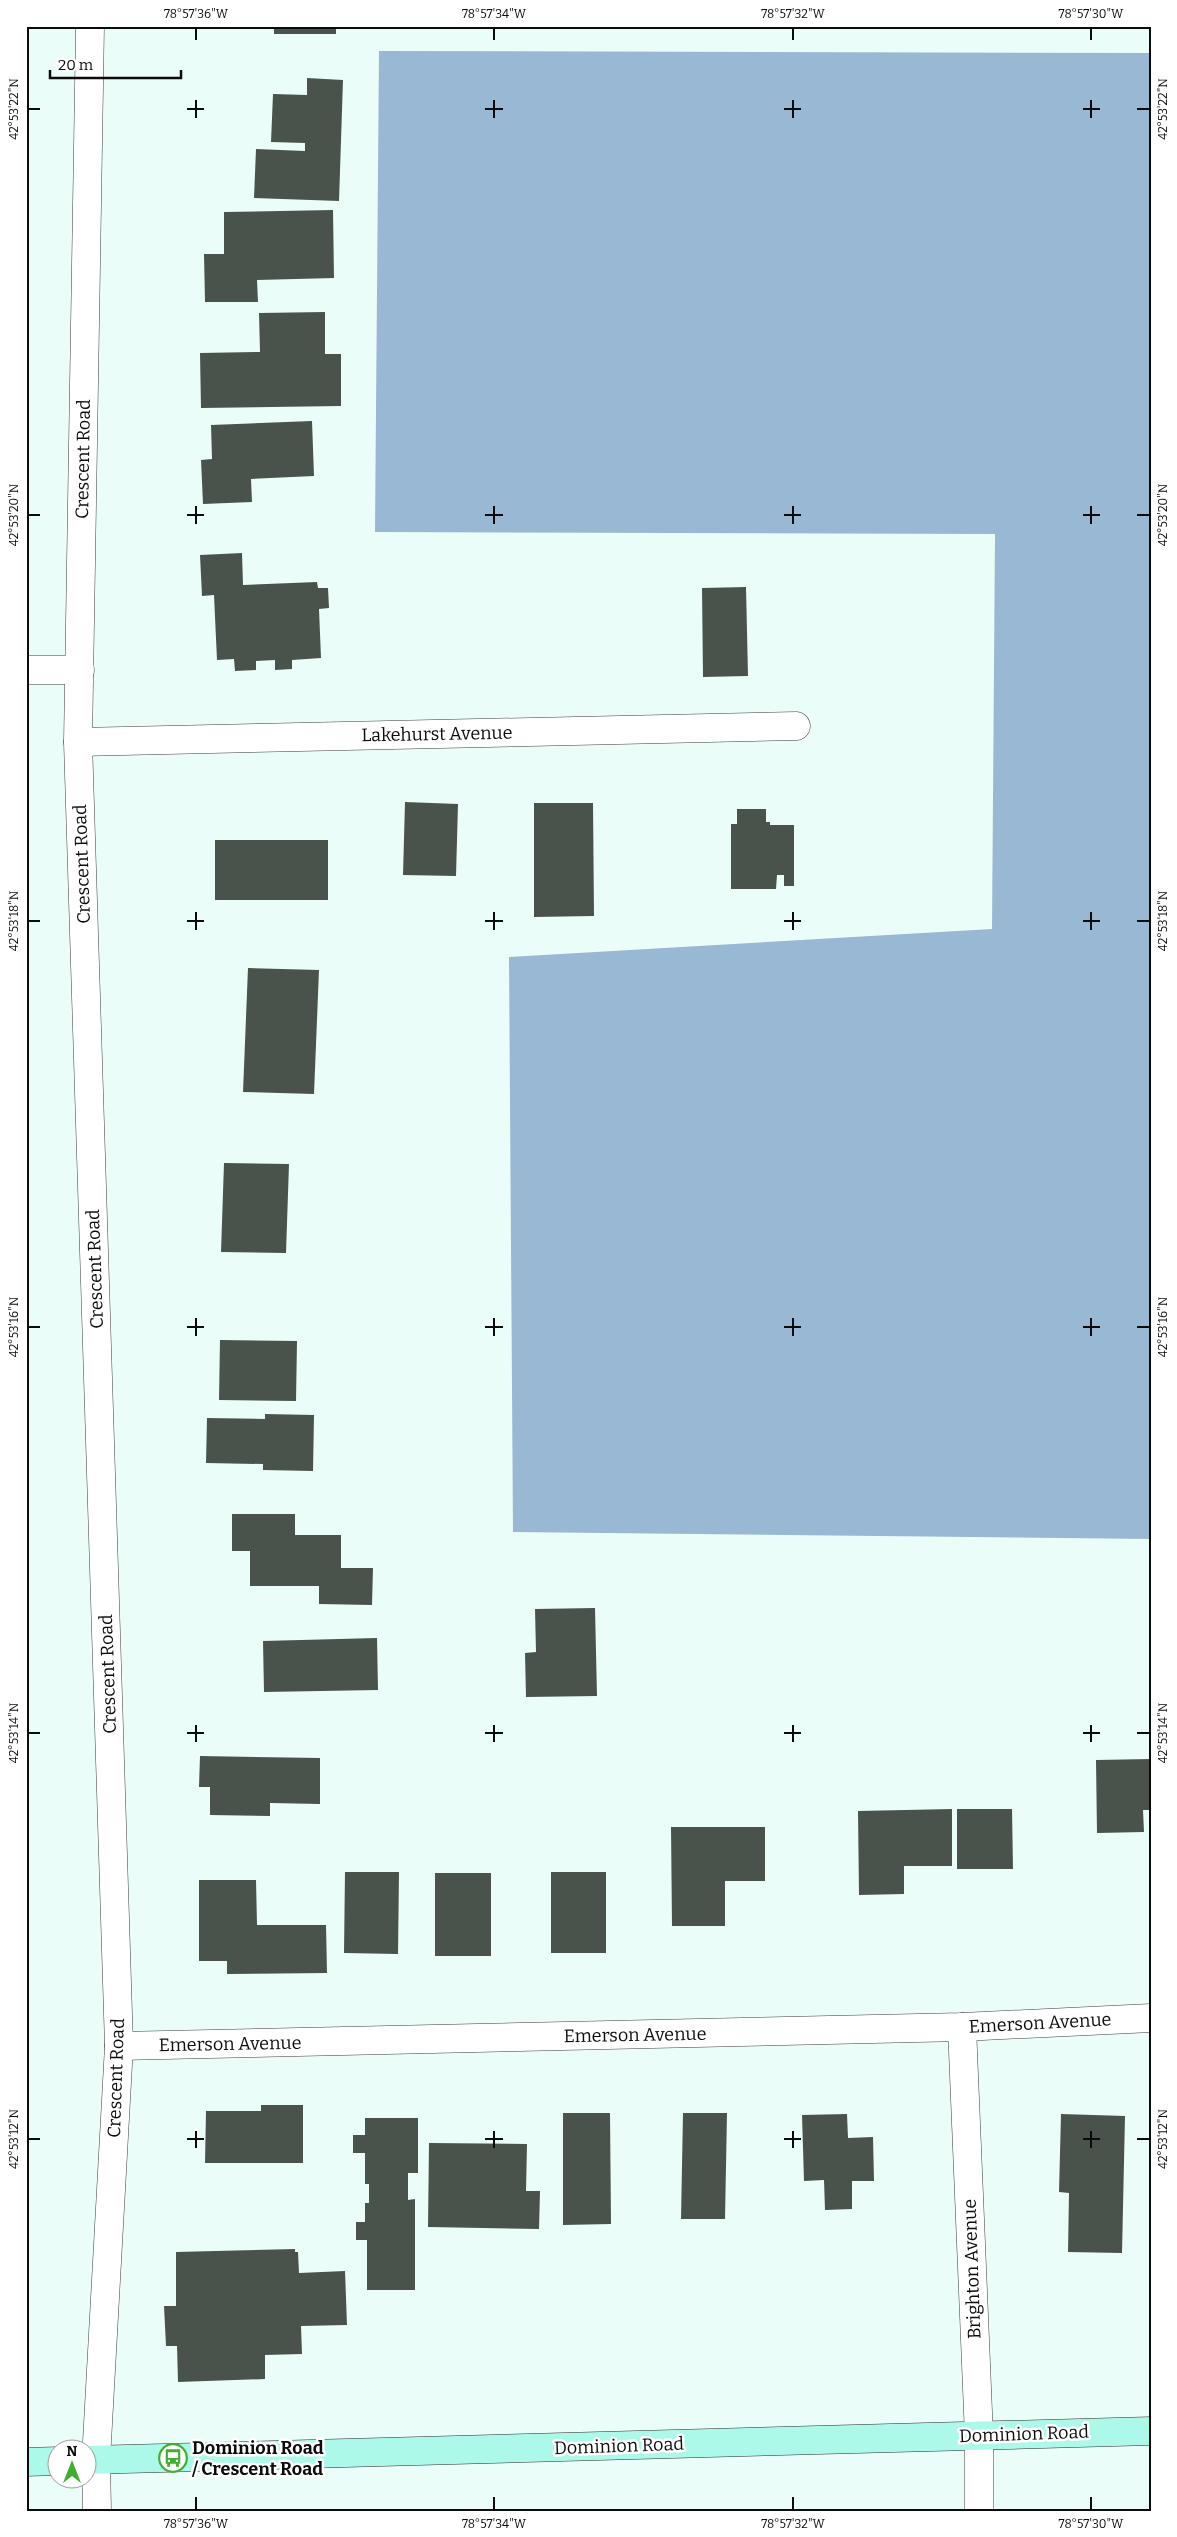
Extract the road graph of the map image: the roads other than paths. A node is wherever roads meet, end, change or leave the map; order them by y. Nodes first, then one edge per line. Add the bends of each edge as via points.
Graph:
1 (90, 26) edge
2 (26, 670) edge
3 (80, 670) junction
4 (796, 726) dead end
5 (78, 742) junction
6 (1151, 2018) edge
7 (962, 2027) junction
8 (119, 2046) junction
9 (1151, 2431) edge
10 (979, 2436) junction
11 (93, 2440) edge
12 (98, 2460) edge
13 (48, 2461) edge
14 (26, 2462) edge
15 (95, 2490) edge
16 (97, 2511) edge
17 (980, 2511) edge

1 - 3 street, Crescent Road
2 - 3 street
3 - 5 street, Crescent Road
4 - 5 street, Lakehurst Avenue
5 - 8 street, Crescent Road
6 - 7 street, Emerson Avenue
7 - 8 street, Emerson Avenue
7 - 10 street, Brighton Avenue
8 - 11 street, Crescent Road
9 - 10 main road, Dominion Road
10 - 12 main road, Dominion Road
10 - 17 street, Brighton Avenue
13 - 14 main road
15 - 16 street, Crescent Road

